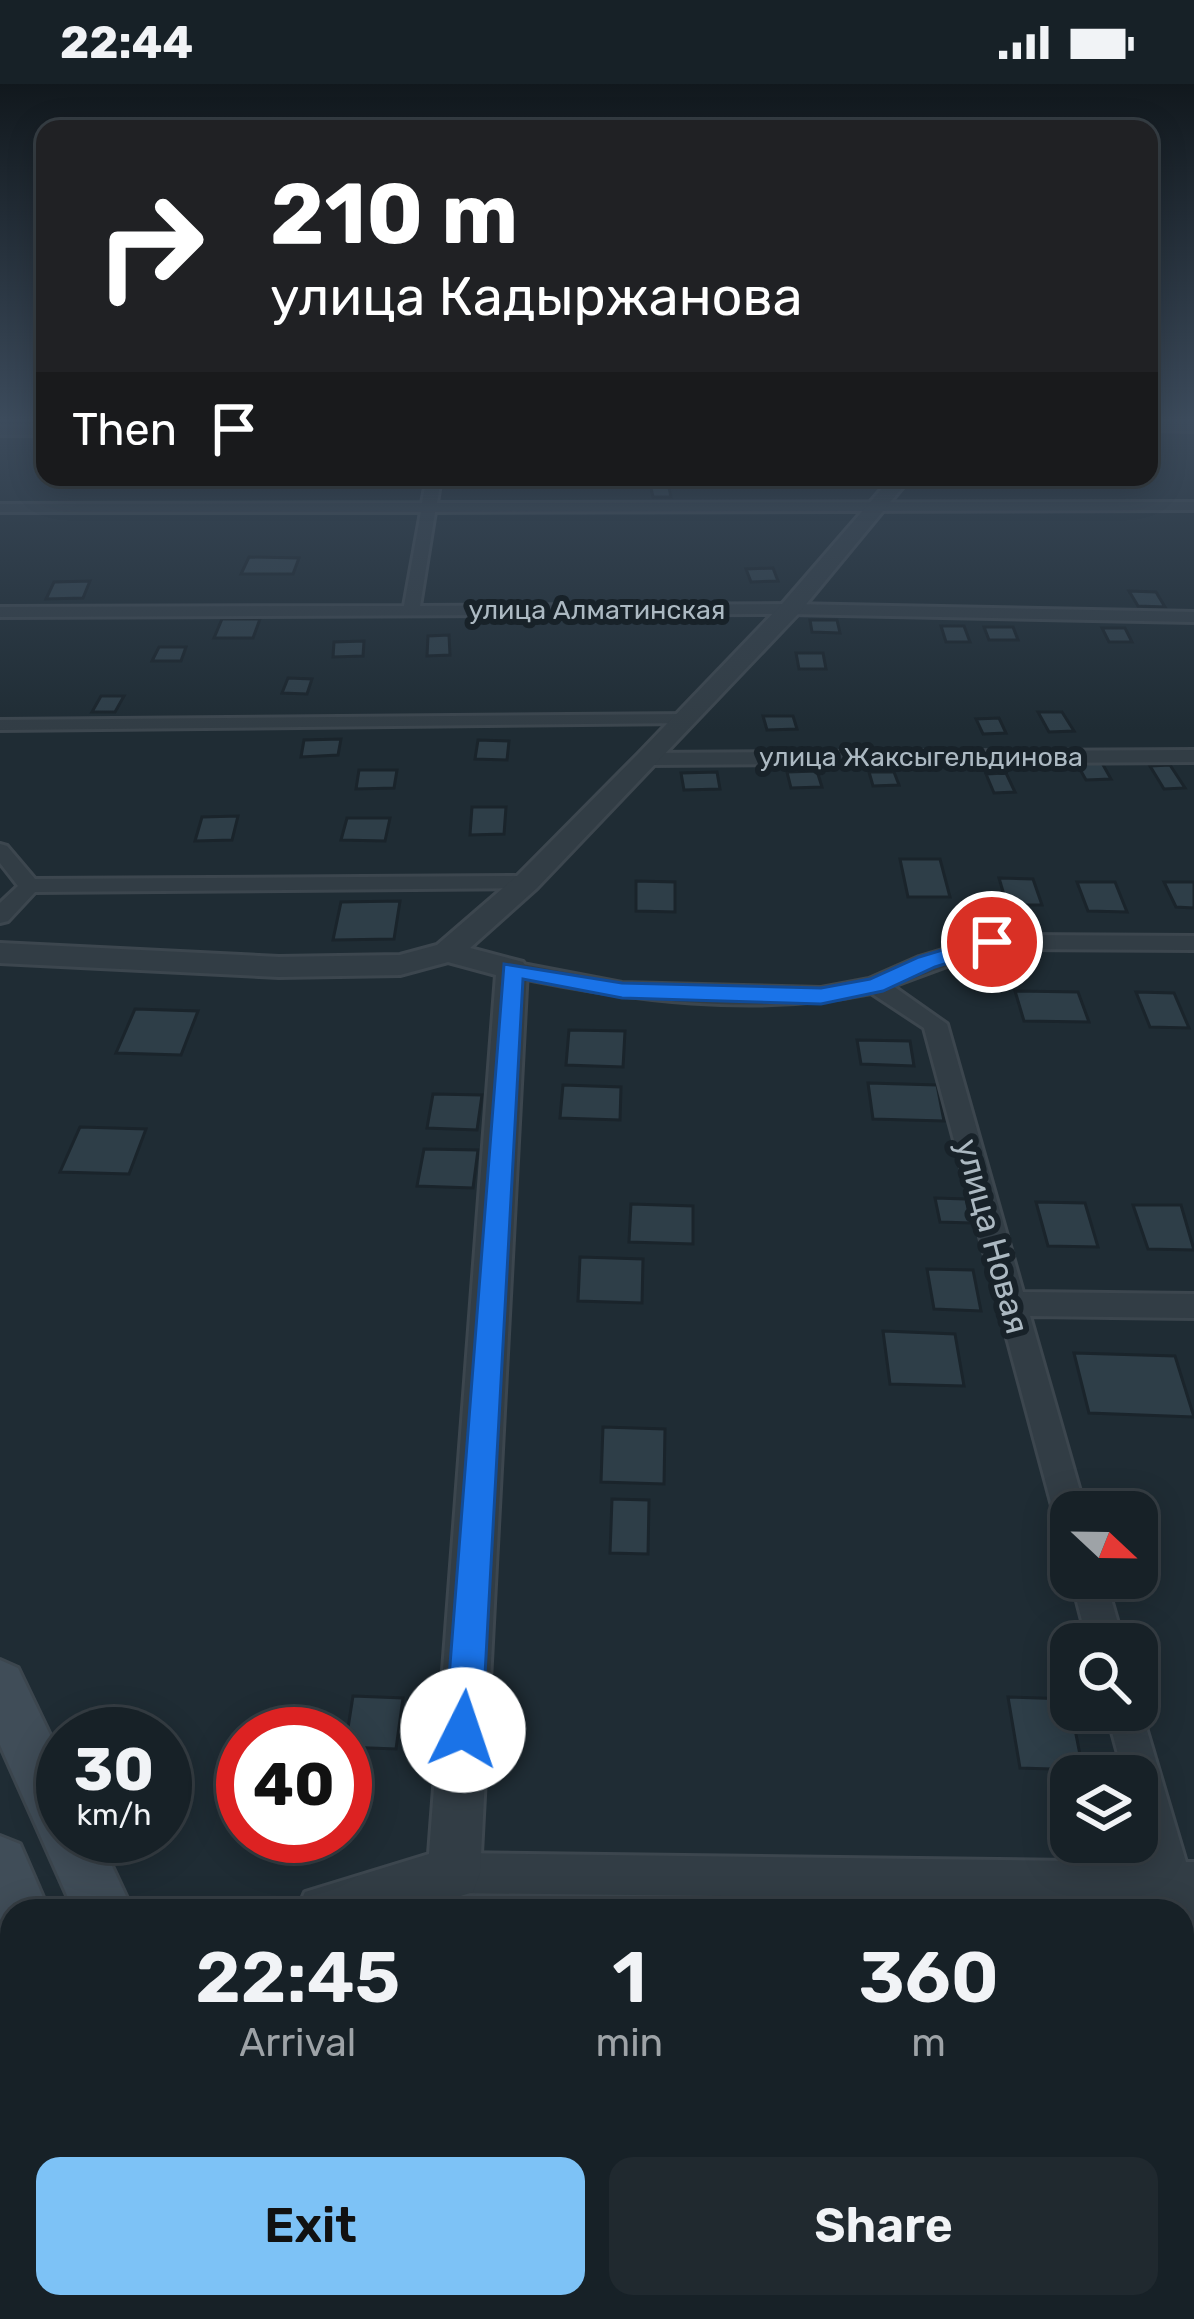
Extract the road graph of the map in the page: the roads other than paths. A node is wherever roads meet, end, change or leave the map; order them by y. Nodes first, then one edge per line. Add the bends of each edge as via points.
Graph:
1 (426, 521) edge
2 (868, 521) edge
3 (790, 609) junction
4 (411, 610) junction
5 (0, 612) edge
6 (1194, 617) edge
7 (685, 718) junction
8 (0, 725) edge
9 (1194, 756) edge
10 (647, 759) junction
11 (0, 850) edge
12 (527, 882) junction
13 (29, 886) junction
14 (0, 916) edge
15 (1194, 943) edge
16 (448, 952) junction
17 (0, 953) edge
18 (512, 969) junction
19 (875, 985) junction
20 (1012, 1304) junction
21 (1194, 1306) edge
22 (1064, 1491) edge
23 (0, 1686) edge
24 (1130, 1731) edge
25 (36, 1764) edge
26 (82, 1863) edge
27 (0, 1864) edge
28 (454, 1873) junction
29 (1182, 1898) edge
30 (15, 1899) edge
31 (98, 1899) edge
32 (365, 1899) edge

1 - 4 street
2 - 3 street
3 - 4 street, улица Алматинская
3 - 6 street, улица Алматинская
3 - 7 street
4 - 5 street, улица Алматинская
7 - 8 street
7 - 10 street
9 - 10 street, улица Жаксыгельдинова
10 - 12 street
11 - 13 street
12 - 13 street
12 - 16 street
13 - 14 street
15 - 19 street via 992,942
16 - 17 street via 400,965 279,967
16 - 18 street
18 - 19 street via 622,991 821,996
18 - 28 street
19 - 20 street, улица Новая via 935,1024
20 - 21 street
20 - 22 street, улица Новая
23 - 25 main road
24 - 29 street
26 - 31 main road
27 - 30 main road
28 - 29 street
28 - 32 street

